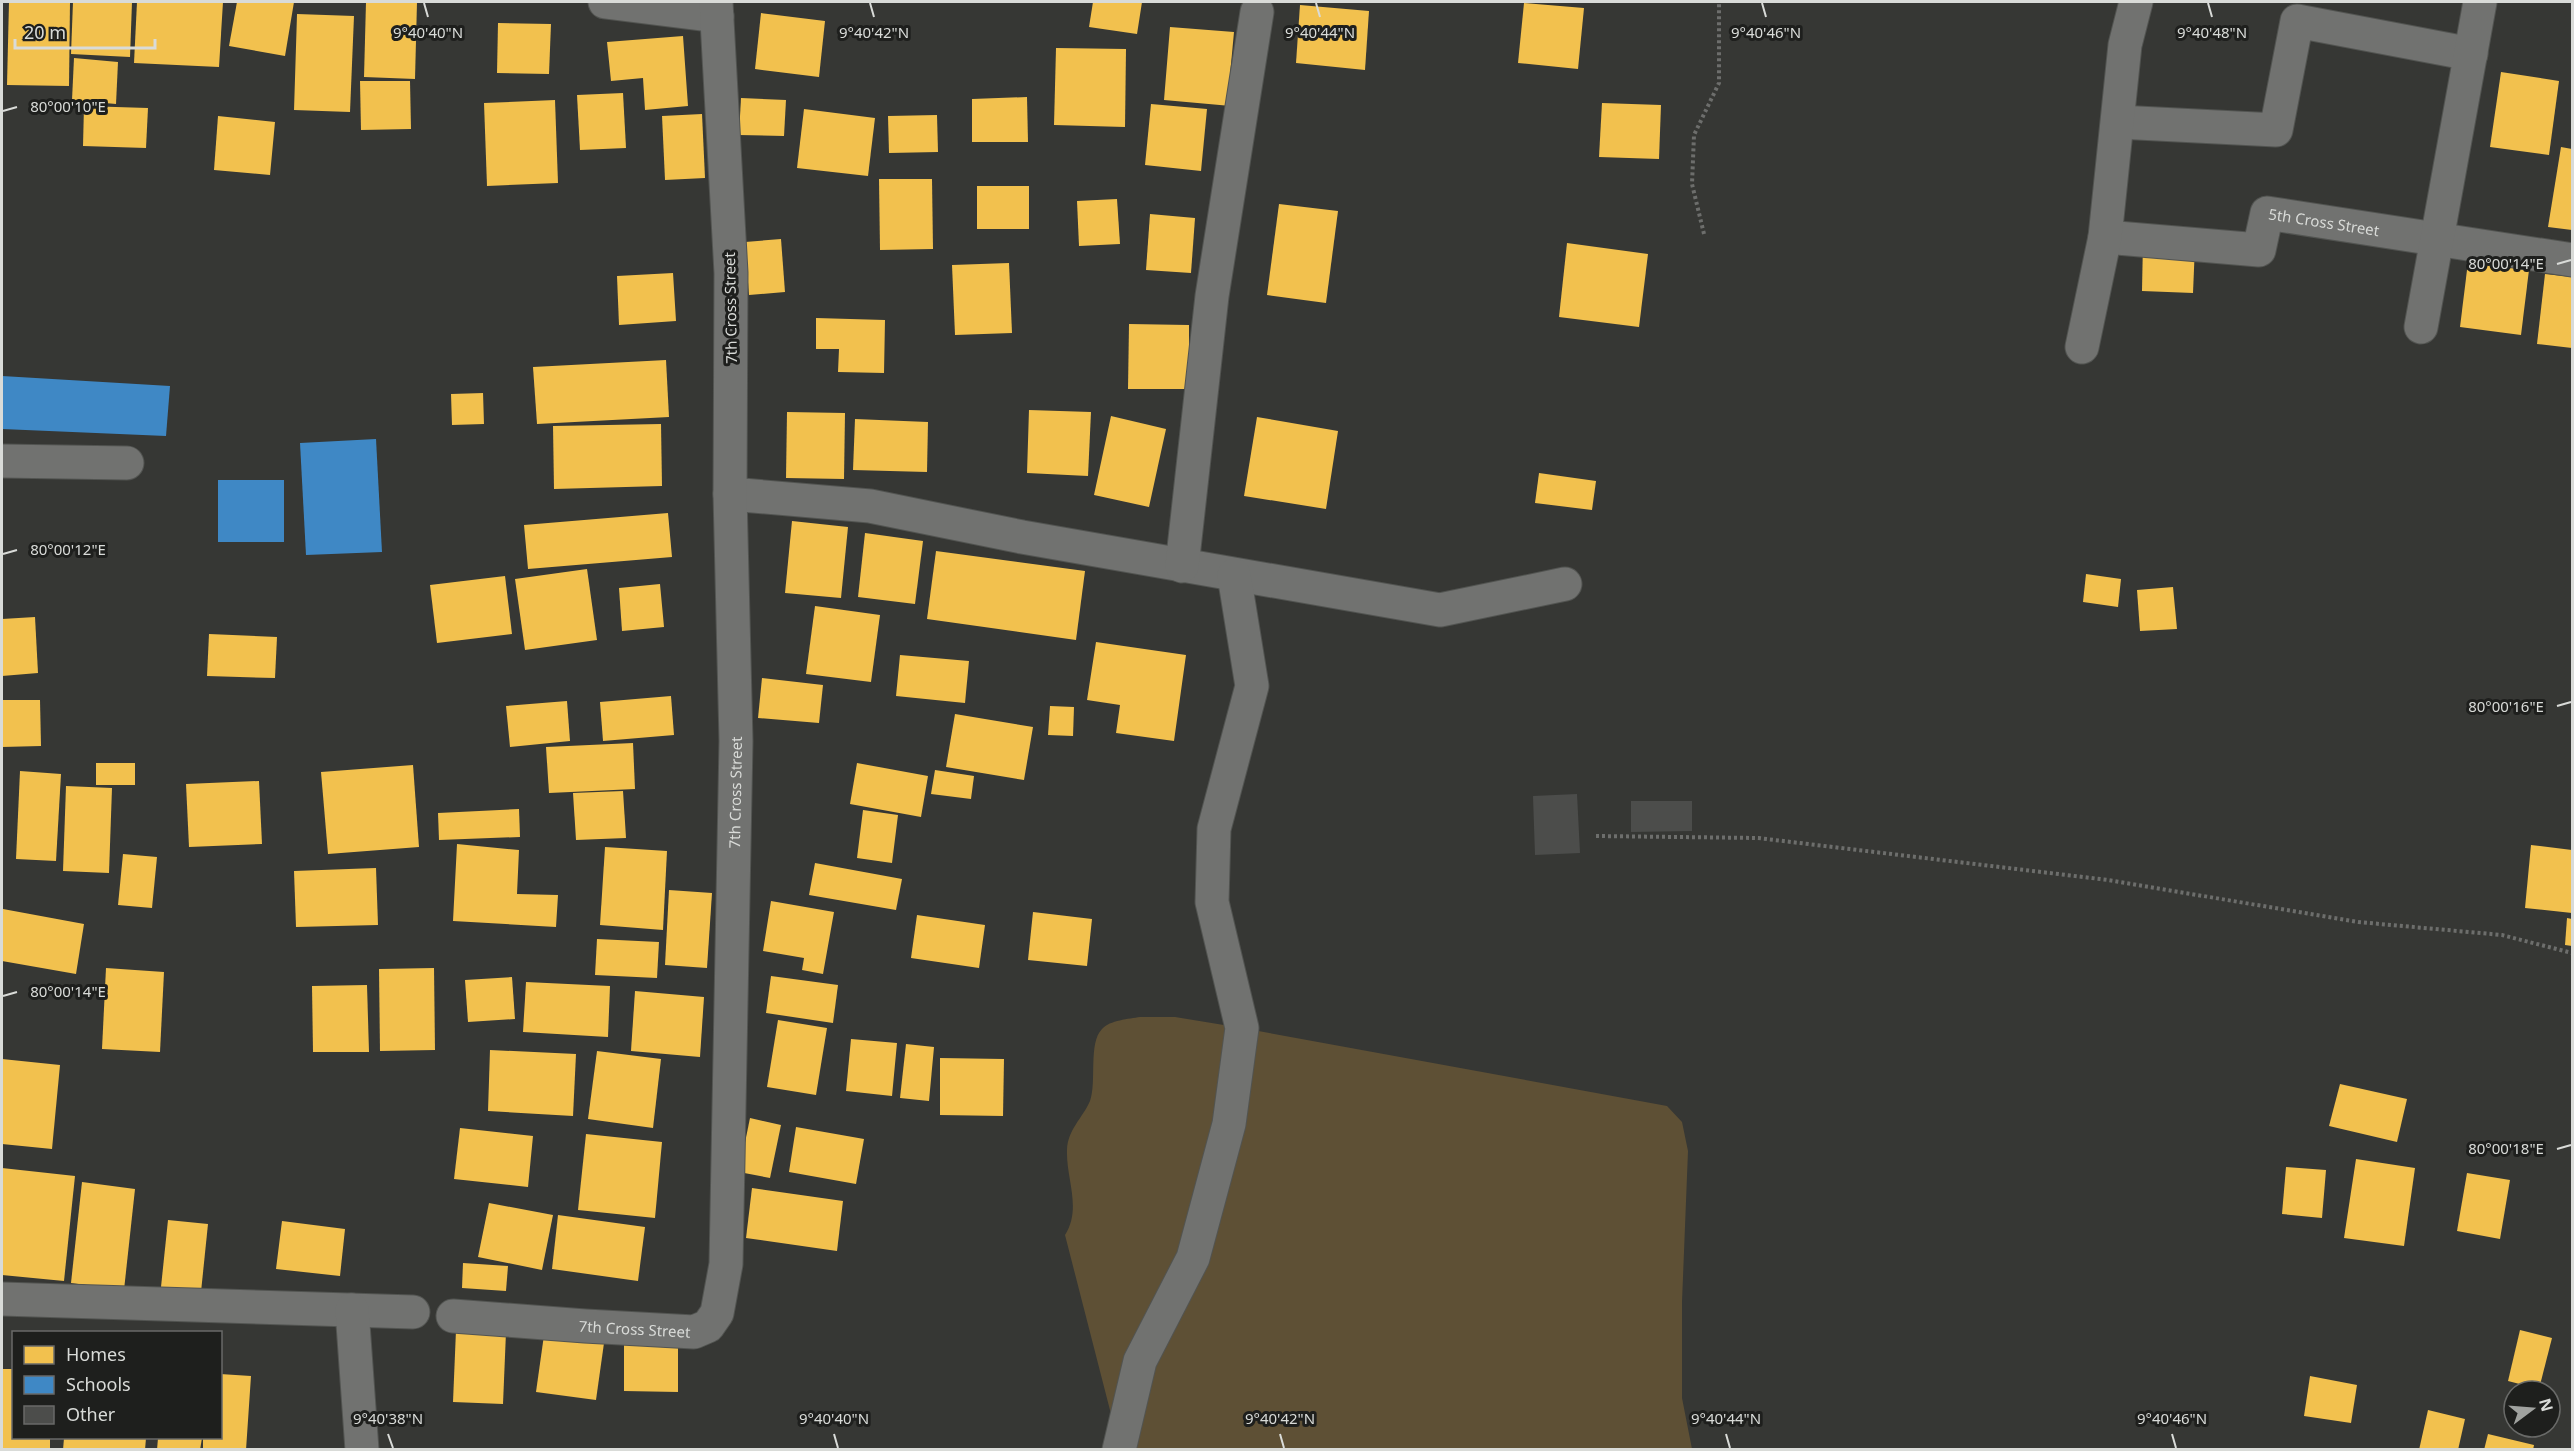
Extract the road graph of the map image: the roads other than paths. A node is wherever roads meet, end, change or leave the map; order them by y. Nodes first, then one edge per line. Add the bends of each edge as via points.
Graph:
1 (605, 2) edge
2 (2136, 2) edge
3 (2480, 2) edge
4 (716, 9) edge
5 (1257, 12) dead end
6 (2471, 54) junction
7 (2118, 122) junction
8 (2105, 237) junction
9 (2437, 240) junction
10 (2572, 260) edge
11 (2421, 327) dead end
12 (2082, 347) dead end
13 (2, 461) edge
14 (127, 463) dead end
15 (730, 494) junction
16 (1182, 566) junction
17 (1234, 575) junction
18 (1565, 584) dead end
19 (2, 1299) edge
20 (352, 1310) junction
21 (414, 1312) dead end
22 (453, 1316) dead end
23 (362, 1449) edge
24 (1119, 1449) edge

1 - 4 street
2 - 7 street via 2125,45
3 - 6 street
4 - 15 street, 7th Cross Street via 731,273
5 - 16 street via 1212,296
6 - 7 street via 2297,21 2276,130
6 - 9 street
7 - 8 street
8 - 9 street, 5th Cross Street via 2259,250 2267,213
8 - 12 street
9 - 10 street, 5th Cross Street
9 - 11 street
13 - 14 street
15 - 16 street via 870,506
15 - 22 street, 7th Cross Street via 736,741 726,1263 717,1313 708,1326 694,1332
16 - 17 street
17 - 18 street via 1440,610
17 - 24 street via 1252,686 1214,829 1212,902 1242,1028 1230,1113 1193,1258 1140,1361
19 - 20 street
20 - 21 street
20 - 23 street

